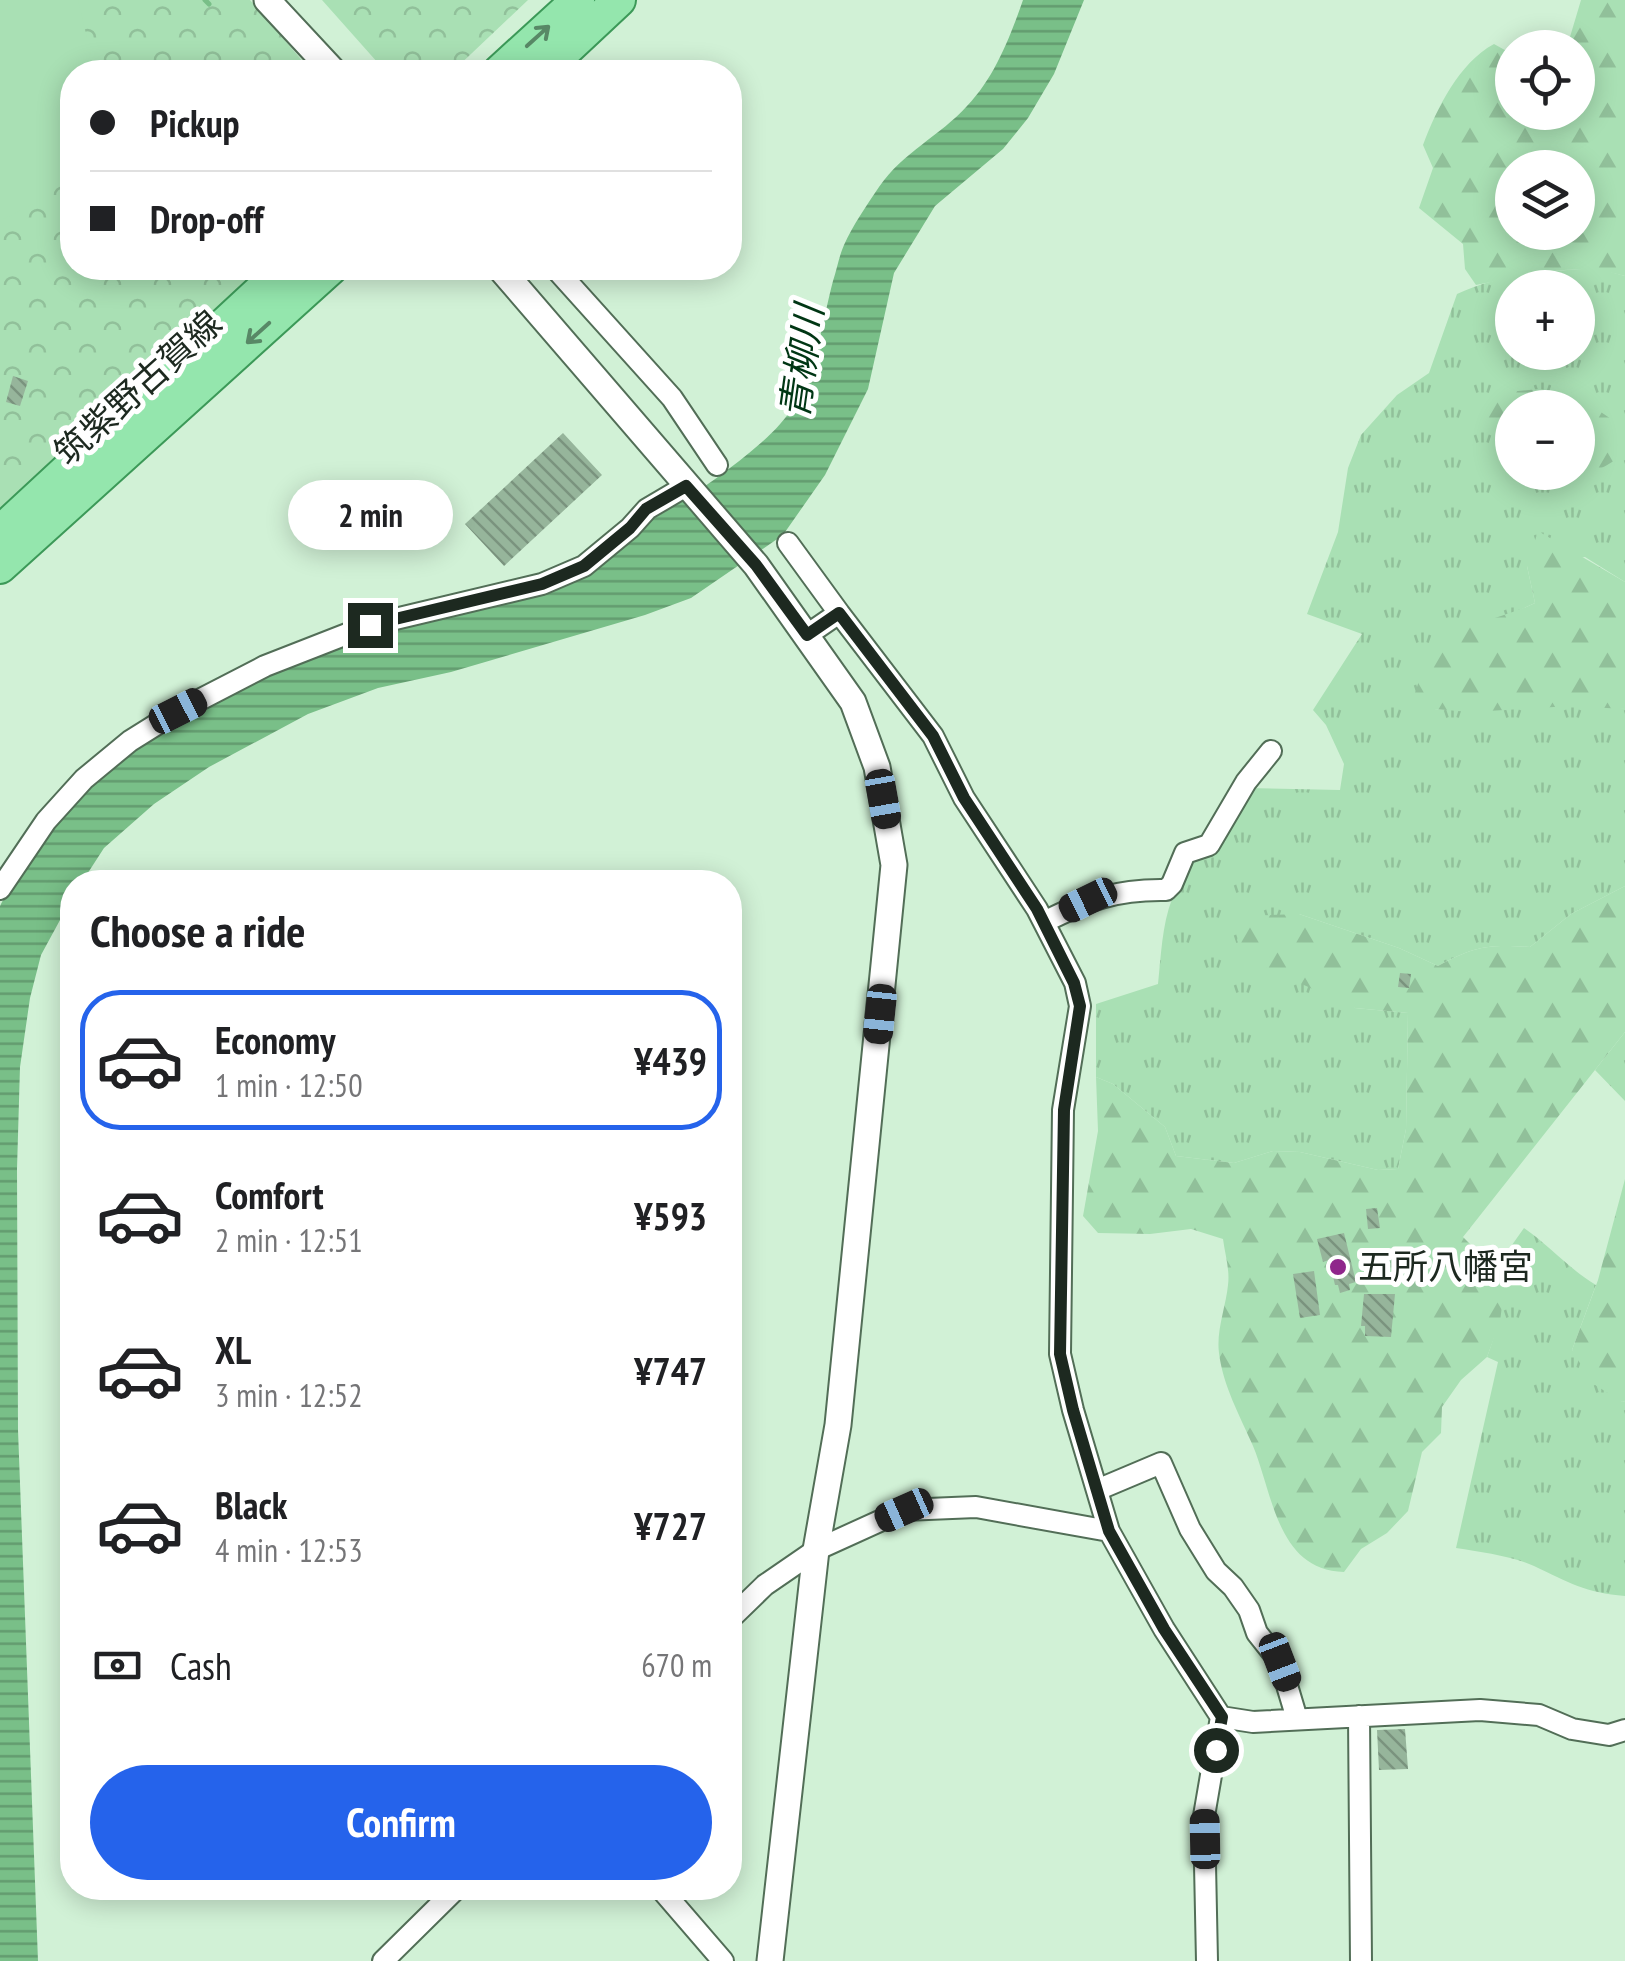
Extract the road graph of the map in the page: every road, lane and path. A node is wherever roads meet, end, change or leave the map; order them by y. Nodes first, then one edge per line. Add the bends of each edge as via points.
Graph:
1 (267, 0) edge
2 (578, 0) edge
3 (619, 0) edge
4 (323, 60) edge
5 (512, 60) edge
6 (555, 60) edge
7 (272, 280) edge
8 (318, 280) edge
9 (510, 280) edge
10 (567, 280) edge
11 (716, 465) dead end
12 (690, 492) junction
13 (0, 532) edge
14 (788, 543) dead end
15 (0, 567) edge
16 (839, 613) junction
17 (807, 635) junction
18 (1272, 751) dead end
19 (0, 889) edge
20 (1044, 922) junction
21 (1097, 1490) junction
22 (1109, 1531) junction
23 (816, 1550) junction
24 (742, 1607) edge
25 (1359, 1716) junction
26 (1222, 1717) junction
27 (1297, 1719) junction
28 (1625, 1730) edge
29 (445, 1900) edge
30 (670, 1900) edge
31 (383, 1961) edge
32 (723, 1961) edge
33 (770, 1961) edge
34 (1207, 1961) edge
35 (1361, 1961) edge

1 - 4 street
5 -> 2 main road
3 - 6 main road
7 - 13 main road, 筑紫野古賀線
8 -> 15 main road, 筑紫野古賀線
9 - 12 street
10 - 11 street via 672,398
12 - 17 street
12 - 19 street via 646,509 584,566 542,584 370,625 265,666 178,711 84,779
14 - 16 street
16 - 17 street
16 - 20 street via 933,736 964,798
17 - 23 street via 853,702 877,767 894,864 838,1425
18 - 20 street via 1209,844 1185,853 1166,890 1102,896
20 - 21 street via 1080,1006 1064,1110 1060,1354
21 - 22 street
21 - 27 street via 1162,1463 1190,1528 1280,1662
22 - 23 street via 976,1507 904,1510
22 - 26 street
23 - 24 street
23 - 33 street
25 - 27 street
25 - 28 street via 1480,1710 1539,1715 1608,1735
25 - 35 street
26 - 27 street
26 - 34 street via 1204,1816
29 - 31 street
30 - 32 street

